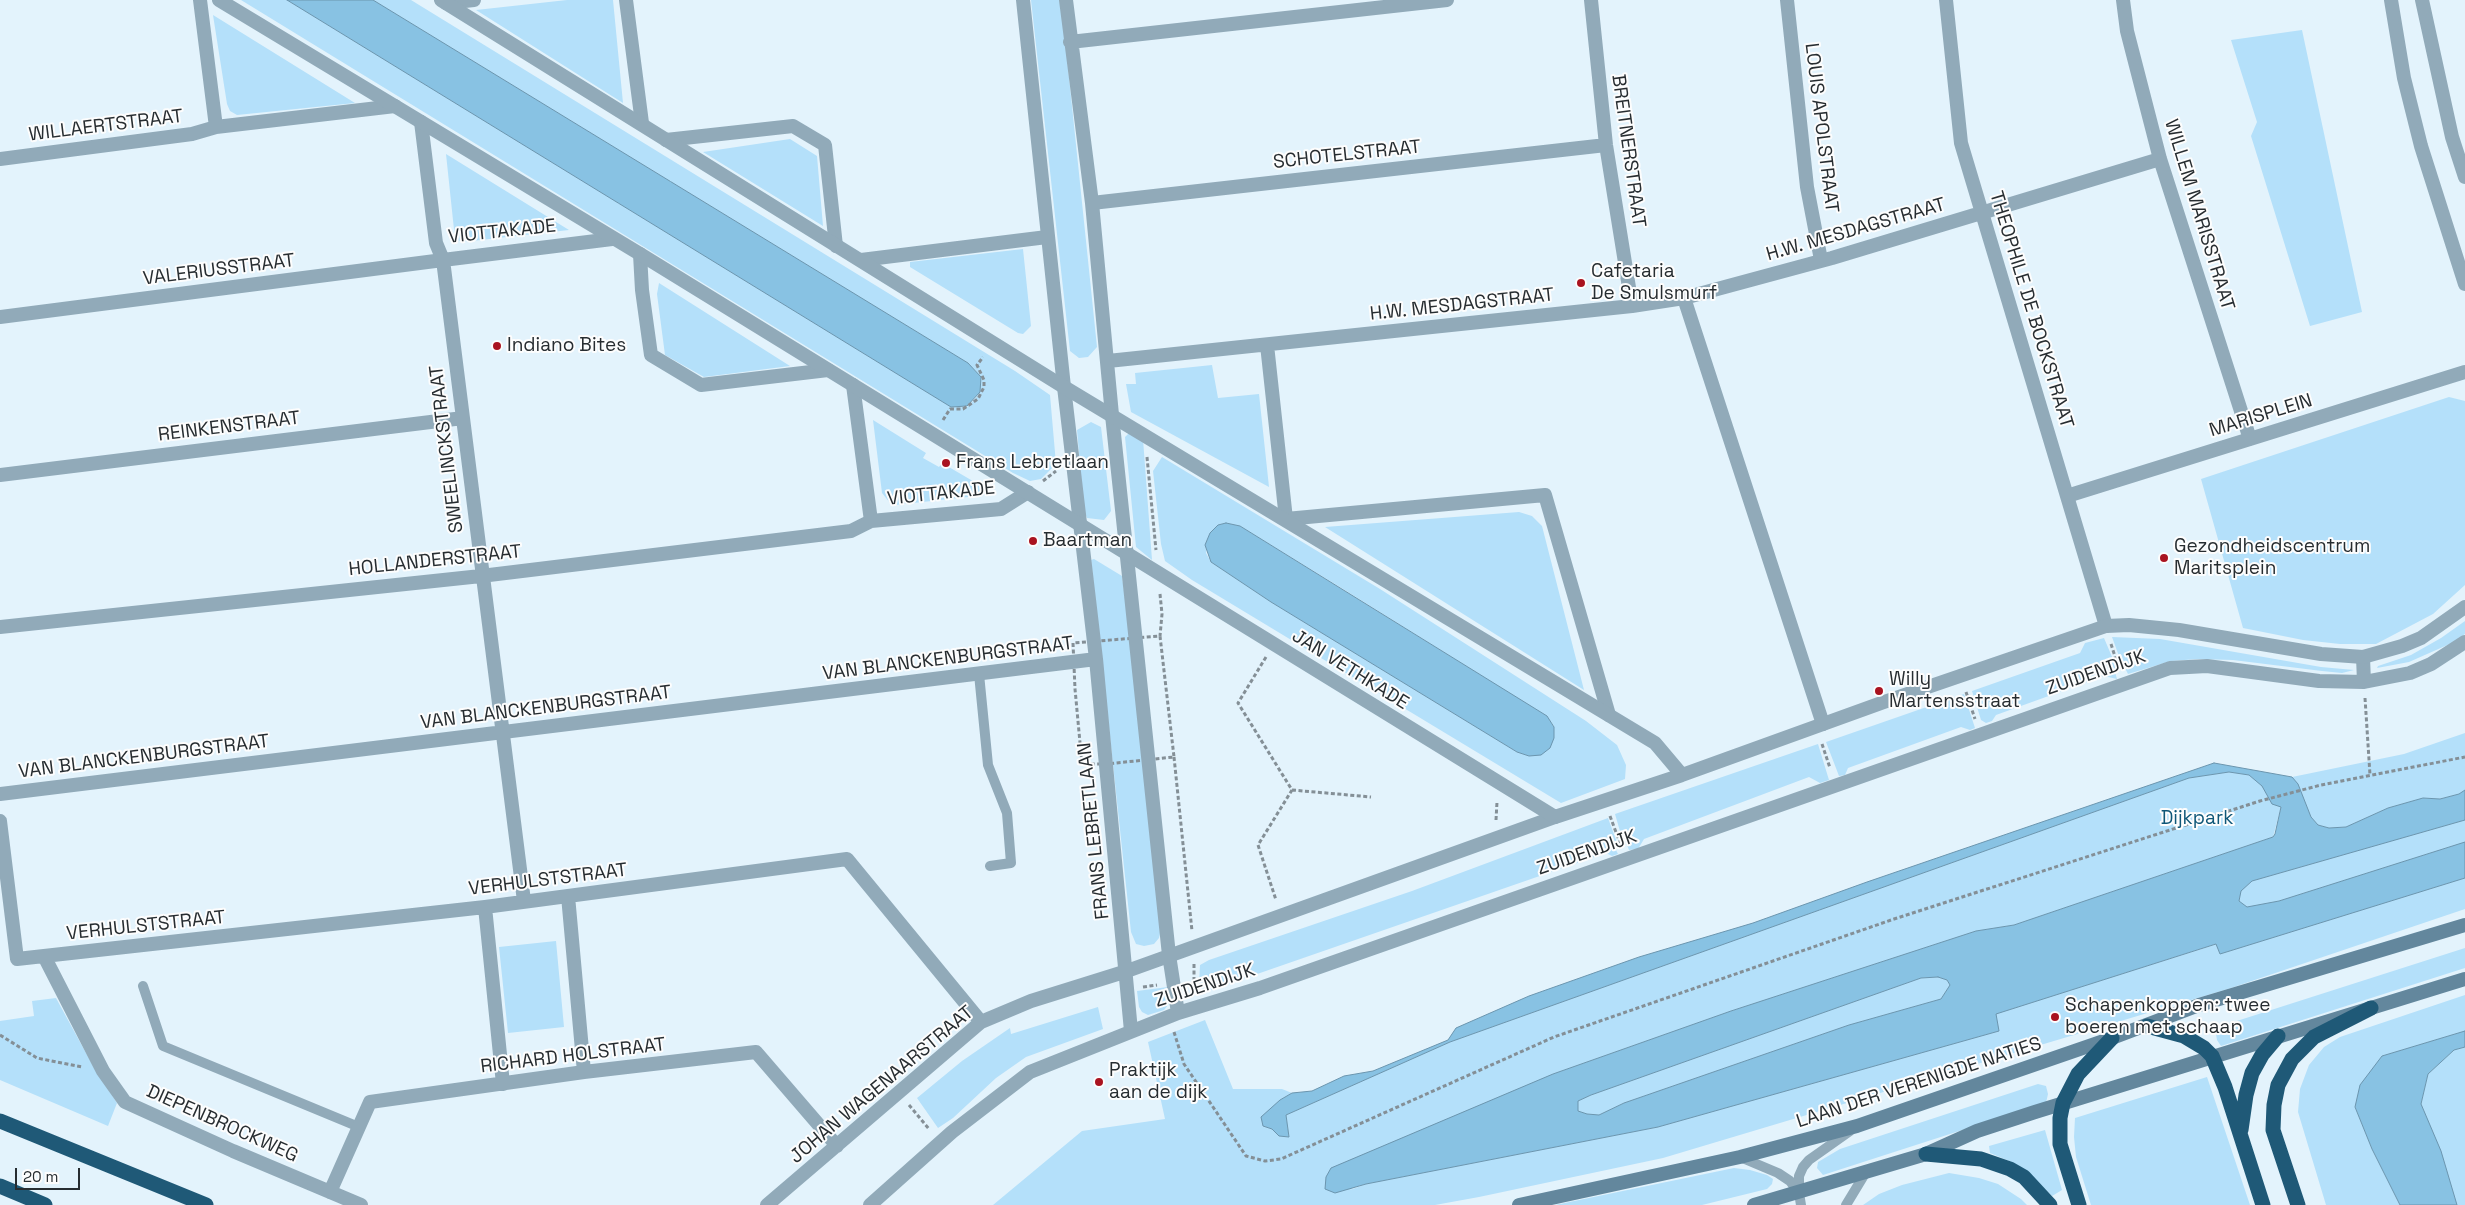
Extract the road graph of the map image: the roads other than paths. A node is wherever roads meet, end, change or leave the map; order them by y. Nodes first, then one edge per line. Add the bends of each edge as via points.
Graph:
1 (200, 0) edge
2 (219, 0) edge
3 (474, 0) edge
4 (626, 0) edge
5 (1023, 0) edge
6 (1066, 0) edge
7 (1447, 0) edge
8 (1591, 0) edge
9 (1787, 0) edge
10 (1946, 0) edge
11 (2123, 0) edge
12 (2391, 0) edge
13 (2422, 0) edge
14 (444, 2) edge
15 (1070, 42) junction
16 (395, 106) junction
17 (421, 122) junction
18 (642, 123) junction
19 (216, 127) junction
20 (666, 140) junction
21 (1606, 144) junction
22 (0, 159) edge
23 (2160, 159) junction
24 (2465, 177) edge
25 (1092, 203) junction
26 (1982, 214) junction
27 (1047, 237) junction
28 (612, 238) junction
29 (836, 246) junction
30 (640, 254) junction
31 (443, 260) junction
32 (861, 260) junction
33 (1821, 260) junction
34 (2465, 284) edge
35 (1684, 298) junction
36 (1632, 306) junction
37 (0, 317) edge
38 (1267, 345) junction
39 (1108, 361) junction
40 (828, 370) junction
41 (2465, 372) edge
42 (854, 386) junction
43 (1064, 387) junction
44 (1112, 415) junction
45 (463, 418) junction
46 (2250, 439) junction
47 (0, 475) edge
48 (1028, 492) junction
49 (2068, 496) junction
50 (1286, 519) junction
51 (871, 521) junction
52 (1080, 525) junction
53 (1127, 553) junction
54 (481, 576) junction
55 (2465, 607) edge
56 (2106, 626) junction
57 (0, 627) edge
58 (2465, 642) edge
59 (2363, 657) junction
60 (1096, 660) junction
61 (980, 674) junction
62 (2364, 682) junction
63 (1609, 715) junction
64 (1823, 724) junction
65 (502, 732) junction
66 (1682, 776) junction
67 (0, 794) edge
68 (1555, 817) junction
69 (0, 821) edge
70 (990, 866) dead end
71 (568, 896) junction
72 (524, 901) junction
73 (485, 907) junction
74 (2465, 925) edge
75 (1169, 955) junction
76 (44, 956) junction
77 (1126, 971) junction
78 (2465, 978) edge
79 (143, 986) dead end
80 (2371, 1008) junction
81 (1174, 1015) junction
82 (981, 1022) junction
83 (2147, 1026) junction
84 (1131, 1032) junction
85 (2278, 1036) junction
86 (2112, 1038) junction
87 (2212, 1056) junction
88 (584, 1072) junction
89 (503, 1084) junction
90 (2063, 1103) junction
91 (0, 1121) edge
92 (1857, 1126) junction
93 (359, 1127) junction
94 (2241, 1134) junction
95 (837, 1146) junction
96 (1926, 1154) junction
97 (1740, 1157) junction
98 (1866, 1172) junction
99 (0, 1186) edge
100 (330, 1192) junction
101 (1800, 1199) edge
102 (46, 1205) edge
103 (206, 1205) edge
104 (361, 1205) edge
105 (767, 1205) edge
106 (870, 1205) edge
107 (1519, 1205) edge
108 (1754, 1205) edge
109 (1846, 1205) edge
110 (2050, 1205) edge
111 (2079, 1205) edge
112 (2263, 1205) edge
113 (2298, 1205) edge

1 - 19 street
2 - 16 street, VIOTTAKADE
3 - 14 street
4 - 18 street
5 - 27 street, FRANS LEBRETLAAN
6 - 15 street
7 - 15 street
8 - 21 street, BREITNERSTRAAT
9 - 33 street, LOUIS APOLSTRAAT via 1807,187
10 - 26 street, THEOPHILE DE BOCKSTRAAT via 1961,143
11 - 23 street, WILLEM MARISSTRAAT via 2127,31
12 - 34 street via 2404,78 2421,146
13 - 24 street via 2452,136
14 - 18 street
15 - 25 street
16 - 17 street, VIOTTAKADE
16 - 19 street
17 - 28 street, VIOTTAKADE
17 - 31 street, VIOTTAKADE via 436,242
18 - 20 street
19 - 22 street, WILLAERTSTRAAT via 192,134
20 - 29 street
20 - 29 street via 793,126 825,145
21 - 25 street, SCHOTELSTRAAT
21 - 36 street, BREITNERSTRAAT
23 - 26 street, H.W. MESDAGSTRAAT
23 - 46 street, WILLEM MARISSTRAAT
25 - 39 street
26 - 33 street, H.W. MESDAGSTRAAT
26 - 49 street, THEOPHILE DE BOCKSTRAAT
27 - 32 street
27 - 43 street, FRANS LEBRETLAAN
28 - 30 street, VIOTTAKADE
28 - 31 street, VIOTTAKADE
29 - 32 street
30 - 40 street, VIOTTAKADE
30 - 40 street via 651,356 701,385
31 - 37 street, VALERIUSSTRAAT
31 - 45 street, SWEELINCKSTRAAT
32 - 43 street
33 - 35 street, H.W. MESDAGSTRAAT
35 - 36 street, H.W. MESDAGSTRAAT
35 - 64 street
36 - 38 street, H.W. MESDAGSTRAAT
38 - 39 street, H.W. MESDAGSTRAAT
38 - 50 street
39 - 44 street
40 - 42 street, VIOTTAKADE
41 - 46 street, MARISPLEIN
42 - 48 street, VIOTTAKADE
42 - 51 street, VIOTTAKADE
43 - 44 street
43 - 52 street, FRANS LEBRETLAAN
44 - 50 street
44 - 53 street
45 - 47 street, REINKENSTRAAT
45 - 54 street, SWEELINCKSTRAAT
46 - 49 street, MARISPLEIN
48 - 51 street, VIOTTAKADE via 1001,509
48 - 52 street, VIOTTAKADE
49 - 56 street, THEOPHILE DE BOCKSTRAAT
50 - 63 street
50 - 63 street via 1545,495
51 - 54 street, HOLLANDERSTRAAT via 851,531
52 - 53 street, VIOTTAKADE
52 - 60 street, FRANS LEBRETLAAN
53 - 68 street, JAN VETHKADE
53 - 75 street
54 - 57 street, HOLLANDERSTRAAT
54 - 65 street, SWEELINCKSTRAAT
55 - 59 street, ZUIDENDIJK via 2421,638
56 - 59 street, ZUIDENDIJK via 2179,630 2321,654
56 - 64 street, ZUIDENDIJK
58 - 62 street, ZUIDENDIJK via 2410,673
59 - 62 street
60 - 61 street, VAN BLANCKENBURGSTRAAT
60 - 77 street, FRANS LEBRETLAAN
61 - 65 street, VAN BLANCKENBURGSTRAAT
61 - 70 lane via 988,765 1007,813 1012,863
62 - 81 street, ZUIDENDIJK via 2320,681 2192,666 2170,668 1260,988
63 - 66 street via 1655,743
64 - 66 street, ZUIDENDIJK
65 - 67 street, VAN BLANCKENBURGSTRAAT
65 - 72 street, SWEELINCKSTRAAT
66 - 68 street, ZUIDENDIJK
68 - 75 street, ZUIDENDIJK
69 - 76 street via 17,958
71 - 72 street, VERHULSTSTRAAT
71 - 82 street, VERHULSTSTRAAT via 847,859
71 - 88 street
72 - 73 street, VERHULSTSTRAAT
73 - 76 street, VERHULSTSTRAAT
73 - 89 street
74 - 83 main road, LAAN DER VERENIGDE NATIES via 2200,1005
75 - 77 street, JOHAN WAGENAARSTRAAT
75 - 81 street via 1174,983
76 - 100 street, DIEPENBROCKWEG via 103,1071 125,1102
77 - 82 street, JOHAN WAGENAARSTRAAT via 1031,1001
77 - 84 street, FRANS LEBRETLAAN
78 - 80 main road
79 - 93 lane via 163,1046
80 - 85 main road
80 - 113 highway via 2314,1037 2292,1059 2278,1085 2274,1130
81 - 84 street, ZUIDENDIJK
82 - 95 street, JOHAN WAGENAARSTRAAT
83 - 86 main road, LAAN DER VERENIGDE NATIES
83 - 87 highway via 2184,1036
84 - 106 street, ZUIDENDIJK via 1030,1072 940,1143
85 - 87 main road
85 - 94 highway via 2252,1073
86 - 90 highway via 2078,1074
86 - 92 main road, LAAN DER VERENIGDE NATIES
87 - 90 main road
87 - 94 highway
88 - 89 street, RICHARD HOLSTRAAT
88 - 95 street, RICHARD HOLSTRAAT via 756,1052
89 - 93 street, RICHARD HOLSTRAAT via 370,1102
90 - 96 main road via 1977,1131
90 - 111 highway via 2060,1144
91 - 103 highway
92 - 97 main road, LAAN DER VERENIGDE NATIES
92 - 101 lane via 1808,1160 1799,1176
93 - 100 street, RICHARD HOLSTRAAT
94 - 112 highway
95 - 105 street, JOHAN WAGENAARSTRAAT
96 - 98 main road
96 - 110 highway via 1981,1159 2010,1169 2024,1177
97 - 101 lane via 1778,1172 1790,1181
97 - 107 main road, LAAN DER VERENIGDE NATIES
98 - 101 main road
98 - 109 lane
99 - 102 highway
100 - 104 street, DIEPENBROCKWEG
101 - 108 main road

